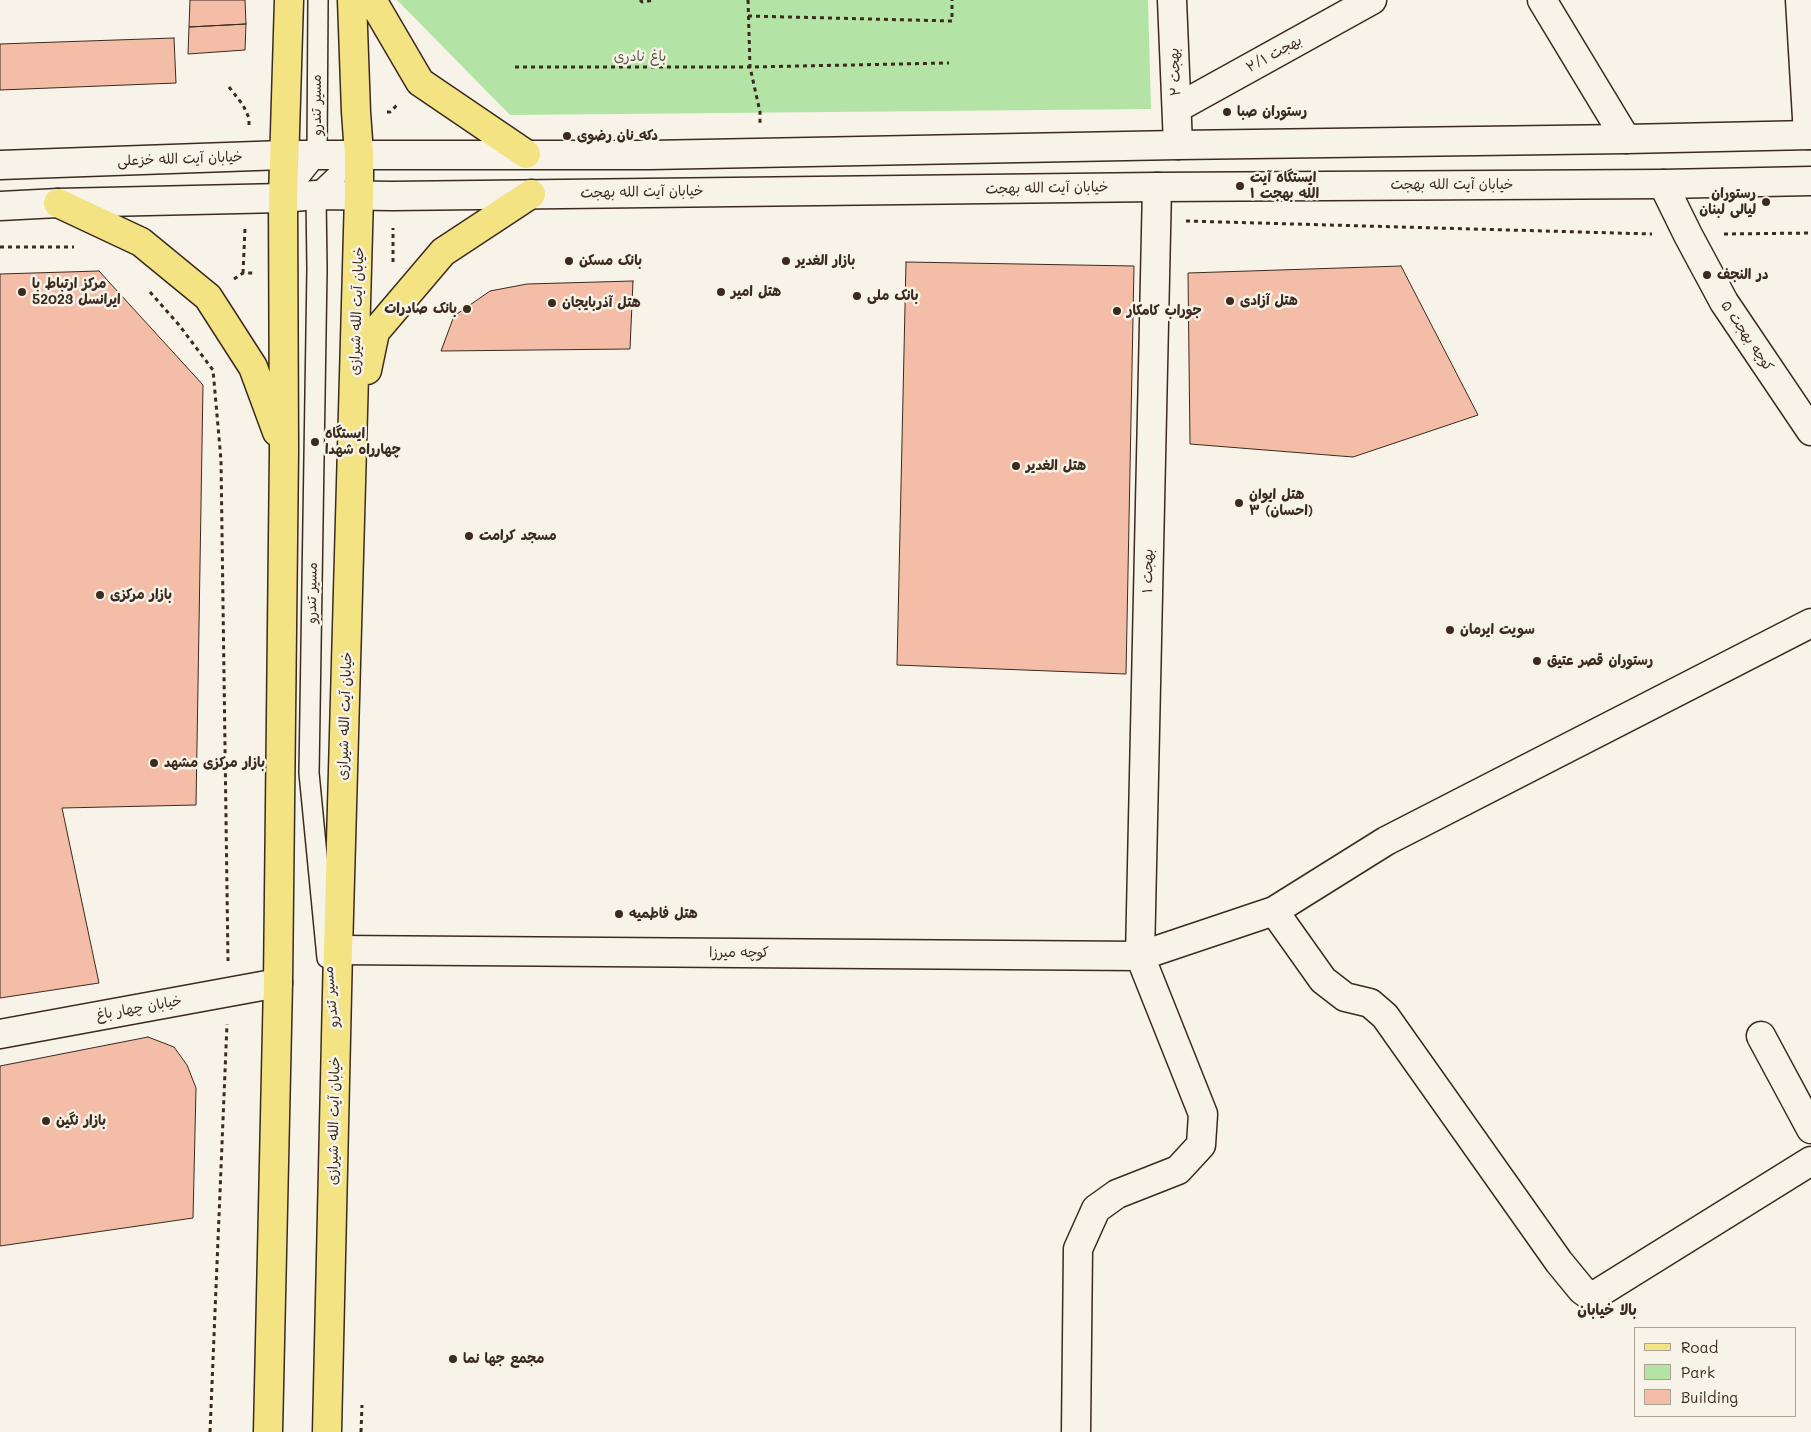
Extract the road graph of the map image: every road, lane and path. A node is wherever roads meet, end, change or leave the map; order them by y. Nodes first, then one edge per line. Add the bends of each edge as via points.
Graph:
1 (288, 0) edge
2 (318, 0) edge
3 (352, 0) edge
4 (372, 0) edge
5 (640, 0) edge
6 (655, 0) edge
7 (748, 0) edge
8 (952, 0) edge
9 (1172, 0) edge
10 (1372, 0) edge
11 (1542, 0) edge
12 (1800, 0) edge
13 (748, 16) junction
14 (950, 63) dead end
15 (516, 67) dead end
16 (750, 67) junction
17 (229, 87) dead end
18 (1177, 108) junction
19 (249, 118) dead end
20 (1809, 135) edge
21 (1626, 139) junction
22 (1178, 144) junction
23 (760, 153) junction
24 (359, 154) junction
25 (526, 154) junction
26 (284, 155) junction
27 (317, 155) junction
28 (0, 165) edge
29 (1811, 180) edge
30 (1663, 184) junction
31 (1157, 187) junction
32 (531, 194) junction
33 (316, 195) junction
34 (359, 196) junction
35 (283, 198) junction
36 (58, 203) junction
37 (0, 206) edge
38 (1156, 220) junction
39 (1811, 232) edge
40 (1688, 235) junction
41 (0, 247) edge
42 (82, 247) dead end
43 (149, 291) dead end
44 (1811, 431) edge
45 (353, 432) junction
46 (284, 450) junction
47 (1811, 623) edge
48 (1274, 911) junction
49 (338, 950) junction
50 (1140, 956) junction
51 (278, 983) junction
52 (229, 992) junction
53 (0, 1034) edge
54 (1761, 1036) dead end
55 (336, 1049) junction
56 (1811, 1129) edge
57 (1811, 1161) edge
58 (362, 1402) dead end
59 (210, 1432) edge
60 (268, 1432) edge
61 (328, 1432) edge
62 (361, 1432) edge
63 (1076, 1432) edge

1 - 26 main road
2 - 27 lane, مسیر تندرو
3 - 24 main road, خیابان آیت الله شیرازی
4 - 25 main road via 420,82
5 - 6 path
7 - 13 path
8 - 13 path via 952,21
9 - 18 street, بهجت ۲
10 - 18 street, بهجت ۲/۱
11 - 21 street
12 - 20 street
13 - 16 path
14 - 16 path
15 - 16 path
16 - 23 path via 760,112
17 - 19 path via 244,105
18 - 22 street, بهجت ۲
20 - 21 street
21 - 22 street
22 - 23 street
23 - 25 street
24 - 25 street
24 - 27 street, خیابان آیت الله خزعلی
24 - 33 lane
24 - 34 main road, خیابان آیت الله شیرازی
26 - 27 street, خیابان آیت الله خزعلی
26 - 28 street, خیابان آیت الله خزعلی
26 - 35 main road
27 - 35 lane, مسیر تندرو
29 - 30 street, خیابان آیت الله بهجت
30 - 31 street, خیابان آیت الله بهجت
30 - 40 street, کوچه بهجت ۵
31 - 32 street, خیابان آیت الله بهجت
31 - 38 street, بهجت ۱
32 - 34 street, خیابان آیت الله بهجت
32 - 45 main road via 443,252 376,332
33 - 34 street, خیابان آیت الله بهجت
33 - 35 street, خیابان آیت الله بهجت
33 - 55 lane, مسیر تندرو via 309,773
34 - 45 main road, خیابان آیت الله شیرازی
35 - 36 street
35 - 46 main road
36 - 37 street
36 - 46 main road via 141,242 208,297 253,366
38 - 40 path
38 - 50 street, بهجت ۱
39 - 40 path
40 - 44 street, کوچه بهجت ۵ via 1724,302
41 - 42 path
43 - 52 path via 212,370 221,460
45 - 49 main road, خیابان آیت الله شیرازی
46 - 51 main road
47 - 48 street, کوچه میرزا via 1386,842
48 - 50 street, کوچه میرزا
48 - 57 street via 1323,980 1345,998 1370,1003 1385,1016 1559,1262 1589,1295 1597,1294
49 - 50 street, کوچه میرزا
49 - 55 main road, خیابان آیت الله شیرازی
50 - 63 street via 1203,1114 1201,1145 1178,1170 1117,1194 1096,1209 1078,1249
51 - 52 street, خیابان چهار باغ
51 - 60 main road
52 - 53 street, خیابان چهار باغ
52 - 59 path
54 - 56 street
55 - 61 main road, خیابان آیت الله شیرازی
58 - 62 path

